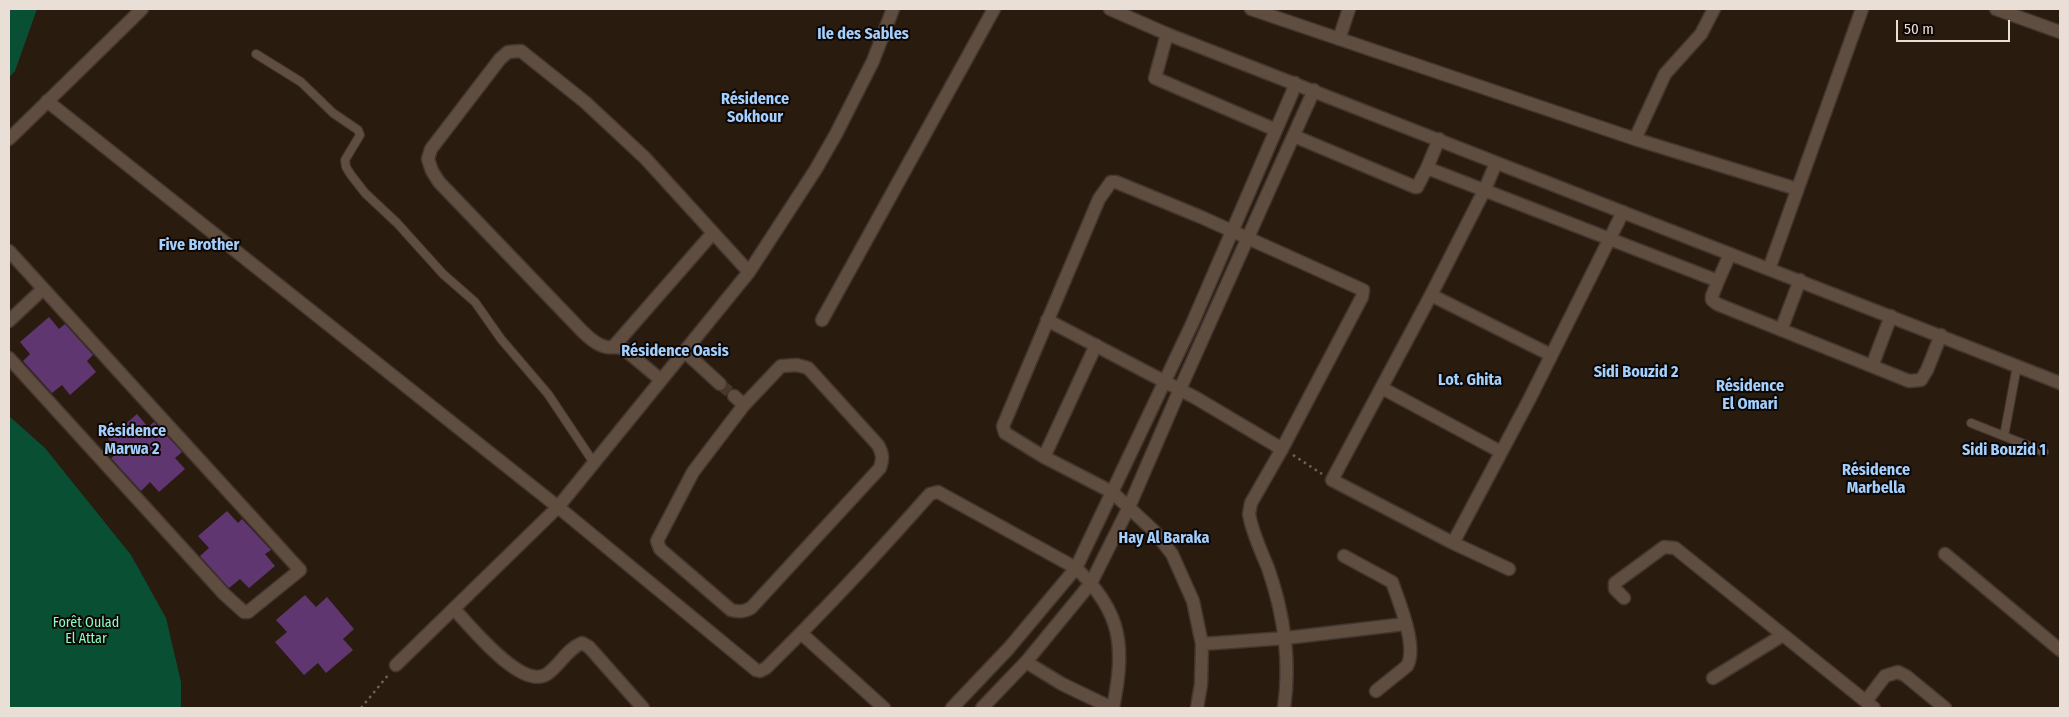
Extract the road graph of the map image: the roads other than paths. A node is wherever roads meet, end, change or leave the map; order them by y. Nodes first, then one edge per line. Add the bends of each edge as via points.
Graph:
1 (142, 9) edge
2 (893, 9) edge
3 (994, 9) edge
4 (1110, 9) edge
5 (1250, 9) edge
6 (1349, 9) edge
7 (1714, 9) edge
8 (1862, 9) edge
9 (1996, 9) edge
10 (2060, 32) edge
11 (1167, 34) junction
12 (1339, 39) junction
13 (256, 54) dead end
14 (1295, 83) junction
15 (1314, 90) junction
16 (47, 101) junction
17 (1276, 130) junction
18 (1294, 136) junction
19 (9, 139) edge
20 (1440, 139) junction
21 (1635, 139) junction
22 (1496, 163) junction
23 (1427, 168) junction
24 (1485, 189) junction
25 (1797, 189) junction
26 (1623, 212) junction
27 (1232, 232) junction
28 (712, 234) junction
29 (1610, 238) junction
30 (1248, 239) junction
31 (9, 250) edge
32 (1730, 254) junction
33 (1769, 269) junction
34 (749, 272) junction
35 (1800, 280) junction
36 (1718, 281) junction
37 (43, 289) junction
38 (1431, 295) junction
39 (1891, 316) junction
40 (822, 320) dead end
41 (1047, 320) junction
42 (9, 321) edge
43 (1781, 330) junction
44 (1941, 335) junction
45 (1096, 345) junction
46 (614, 346) junction
47 (684, 352) junction
48 (1551, 355) junction
49 (9, 358) edge
50 (1872, 366) junction
51 (2017, 366) junction
52 (661, 380) junction
53 (2060, 380) edge
54 (1165, 382) junction
55 (720, 384) tunnel mouth
56 (1382, 388) junction
57 (1180, 389) junction
58 (734, 396) tunnel mouth
59 (744, 405) junction
60 (1971, 423) dead end
61 (2004, 436) junction
62 (1282, 449) junction
63 (1501, 452) junction
64 (2044, 452) dead end
65 (1044, 457) junction
66 (594, 463) junction
67 (1112, 492) junction
68 (558, 507) junction
69 (1129, 507) junction
70 (1453, 543) junction
71 (1945, 554) dead end
72 (1344, 556) dead end
73 (1076, 568) junction
74 (1509, 569) dead end
75 (1091, 582) junction
76 (1624, 598) dead end
77 (454, 609) junction
78 (1405, 624) junction
79 (802, 634) junction
80 (1783, 635) junction
81 (1286, 638) junction
82 (1202, 644) junction
83 (2060, 650) edge
84 (1026, 662) junction
85 (396, 665) road end
86 (1713, 678) dead end
87 (1376, 691) dead end
88 (1870, 705) edge
89 (642, 708) edge
90 (884, 708) edge
91 (952, 708) edge
92 (982, 708) edge
93 (1112, 708) edge
94 (1197, 708) edge
95 (1284, 708) edge
96 (1945, 708) edge

1 - 16 street
2 - 34 street via 873,61 836,134
3 - 40 street
4 - 11 street
5 - 12 street
6 - 12 street
7 - 21 street via 1701,34 1665,74
8 - 25 street
9 - 10 street
11 - 14 street
11 - 17 street via 1155,78
12 - 21 street
13 - 66 lane via 301,82 333,113 358,130 360,135 345,160 351,174 365,193 443,274 475,302 501,339 548,394
14 - 15 street
14 - 17 street
15 - 18 street
15 - 20 street
16 - 19 street
16 - 68 street
17 - 27 street
18 - 23 street via 1415,187
18 - 30 street
20 - 22 street
20 - 23 street
21 - 25 street
22 - 24 street
22 - 26 street
23 - 24 street
24 - 29 street
24 - 38 street
25 - 33 street
26 - 29 street
26 - 32 street
27 - 30 street
27 - 41 street via 1111,182 1099,199
27 - 54 street
28 - 34 street
28 - 46 street
28 - 46 street via 645,158 585,102 521,50 508,52 500,59 431,150 429,165 440,182 582,332 600,345
29 - 36 street
29 - 48 street
30 - 57 street
30 - 62 street via 1363,290
31 - 37 street
32 - 33 street
32 - 36 street
33 - 35 street
34 - 47 street
35 - 39 street
35 - 43 street
36 - 43 street via 1712,300
37 - 42 street
37 - 49 street via 300,570 244,612
38 - 48 street
38 - 56 street
39 - 44 street
39 - 50 street
41 - 45 street
41 - 65 street via 1003,429
43 - 50 street
44 - 50 street via 1921,380 1909,381
44 - 51 street
45 - 54 street
45 - 65 street
46 - 52 street via 624,349
47 - 52 street
47 - 55 street
48 - 63 street
51 - 53 street
51 - 61 lane
52 - 66 street
54 - 57 street
54 - 67 street
56 - 63 street
56 - 70 street via 1332,480
57 - 62 street
57 - 69 street
58 - 59 street
59 - 59 street via 780,366 808,368 878,445 882,460 880,468 751,608 738,611 731,610 660,549 657,541 693,472
60 - 61 lane
61 - 64 lane
62 - 81 street via 1250,503 1249,514 1275,590
63 - 70 street
65 - 67 street
66 - 68 street
67 - 69 street
67 - 73 street
68 - 77 street
68 - 79 street via 756,670 766,668
69 - 75 street
69 - 82 street via 1172,554 1193,600
70 - 74 street
71 - 83 street
72 - 78 street via 1392,582
73 - 75 street
73 - 79 street via 933,492
73 - 91 street via 1009,648
75 - 84 street
75 - 93 street via 1115,618 1119,640 1118,682
76 - 80 street via 1615,589 1615,583 1660,549 1671,547
77 - 85 street
77 - 89 street via 499,656 525,674 537,677 547,674 575,646 582,643 590,647
78 - 81 street
78 - 87 street via 1410,661
79 - 90 street
80 - 86 street
80 - 88 street
81 - 82 street
81 - 95 street via 1288,660
82 - 94 street
84 - 92 street
84 - 93 street
88 - 96 street via 1885,676 1898,672

